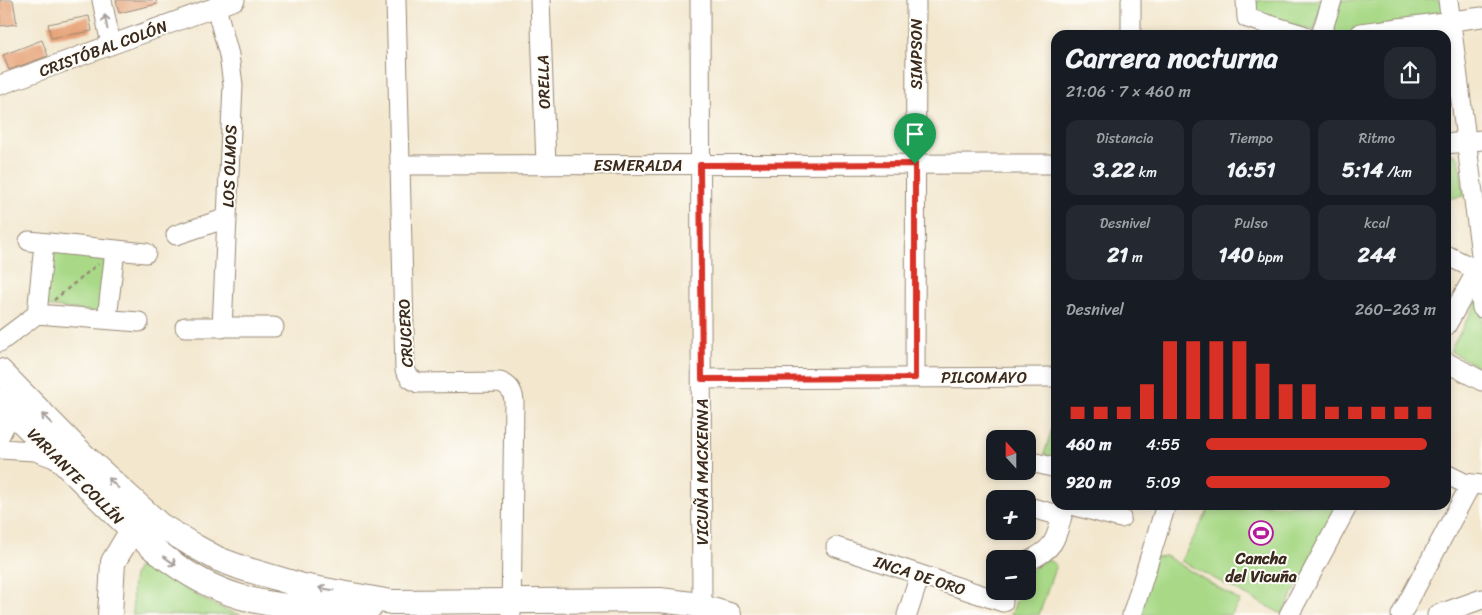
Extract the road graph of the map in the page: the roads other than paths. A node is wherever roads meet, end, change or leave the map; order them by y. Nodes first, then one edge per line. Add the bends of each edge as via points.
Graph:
1 (102, 0) edge
2 (235, 0) edge
3 (396, 0) edge
4 (540, 0) edge
5 (700, 0) edge
6 (916, 0) edge
7 (1132, 0) edge
8 (1246, 0) edge
9 (1332, 0) edge
10 (1448, 0) edge
11 (216, 7) junction
12 (1482, 17) edge
13 (1451, 21) junction
14 (1131, 30) edge
15 (1286, 30) edge
16 (1323, 30) edge
17 (1389, 30) edge
18 (111, 45) junction
19 (0, 85) edge
20 (1475, 141) edge
21 (1451, 143) edge
22 (915, 164) junction
23 (1051, 164) edge
24 (546, 165) junction
25 (700, 165) junction
26 (400, 166) junction
27 (227, 218) junction
28 (176, 235) dead end
29 (115, 250) junction
30 (146, 253) dead end
31 (1451, 256) edge
32 (1480, 264) edge
33 (1482, 308) edge
34 (37, 314) junction
35 (1451, 317) edge
36 (108, 319) junction
37 (139, 322) dead end
38 (185, 327) dead end
39 (274, 327) dead end
40 (222, 328) junction
41 (0, 342) edge
42 (1451, 365) edge
43 (0, 371) edge
44 (1051, 377) edge
45 (915, 378) junction
46 (702, 379) junction
47 (1482, 381) edge
48 (3, 403) edge
49 (0, 435) edge
50 (0, 448) edge
51 (71, 457) junction
52 (1036, 463) edge
53 (1051, 467) edge
54 (1451, 476) edge
55 (1476, 485) edge
56 (90, 489) junction
57 (1036, 507) edge
58 (1051, 508) edge
59 (1066, 510) edge
60 (1072, 510) edge
61 (1164, 510) edge
62 (1346, 510) edge
63 (1121, 518) dead end
64 (137, 521) junction
65 (836, 547) dead end
66 (1036, 557) edge
67 (113, 562) junction
68 (920, 575) junction
69 (1482, 599) edge
70 (391, 602) junction
71 (1003, 603) edge
72 (511, 608) edge
73 (702, 611) edge
74 (302, 612) edge
75 (1298, 612) edge
76 (110, 615) edge
77 (729, 615) edge
78 (907, 615) edge
79 (1132, 615) edge
80 (1401, 615) edge
81 (1437, 615) edge

18 -> 1 street
2 - 11 street, CRISTÓBAL COLÓN
3 - 26 street, CRUCERO
4 - 24 street, ORELLA
5 - 25 street, VICUÑA MACKENNA
6 - 22 street, SIMPSON
7 - 14 street
8 - 15 street via 1246,18
9 - 16 street
10 - 13 street
11 - 18 street, CRISTÓBAL COLÓN
11 - 27 street, LOS OLMOS via 232,77
12 - 13 street
13 - 17 street
13 - 20 street
18 - 19 street, CRISTÓBAL COLÓN
20 - 21 street
20 - 32 street
22 - 23 street, ESMERALDA
22 - 25 street, ESMERALDA
22 - 45 street, SIMPSON
24 - 25 street, ESMERALDA
24 - 26 street, ESMERALDA
25 - 46 street, VICUÑA MACKENNA
26 - 72 street, CRUCERO via 404,365 407,375 423,383 500,382 510,388 514,396
27 - 28 street
27 - 40 street, LOS OLMOS
29 - 30 street
29 - 34 street via 36,243
29 - 36 street
31 - 32 street
32 - 33 street
32 - 35 street
34 - 36 street
34 - 41 street
36 - 37 street
38 - 40 street
39 - 40 street
42 - 47 street
51 -> 43 main road, VARIANTE COLLÍN
44 - 45 street, PILCOMAYO
45 - 46 street, PILCOMAYO
46 - 73 street, VICUÑA MACKENNA
48 - 49 street via 7,421
48 - 51 main road, VARIANTE COLLÍN
50 - 51 street
51 - 56 main road, VARIANTE COLLÍN
64 -> 51 main road
52 - 53 street
54 - 55 street
55 - 80 street
56 - 64 main road, VARIANTE COLLÍN
56 - 67 main road via 108,519
57 - 58 street
59 - 66 street via 1054,543
60 - 63 street
61 - 79 street
62 - 75 street
64 - 67 main road
70 -> 64 main road via 303,586 242,568 218,559 171,533
64 -> 74 main road via 181,569 216,588
65 - 68 street, INCA DE ORO
67 - 76 main road
68 - 71 street, INCA DE ORO
68 - 78 street
69 - 81 street
70 - 72 main road
70 - 74 main road via 361,608
72 - 73 main road via 660,600 678,601
73 - 77 main road

